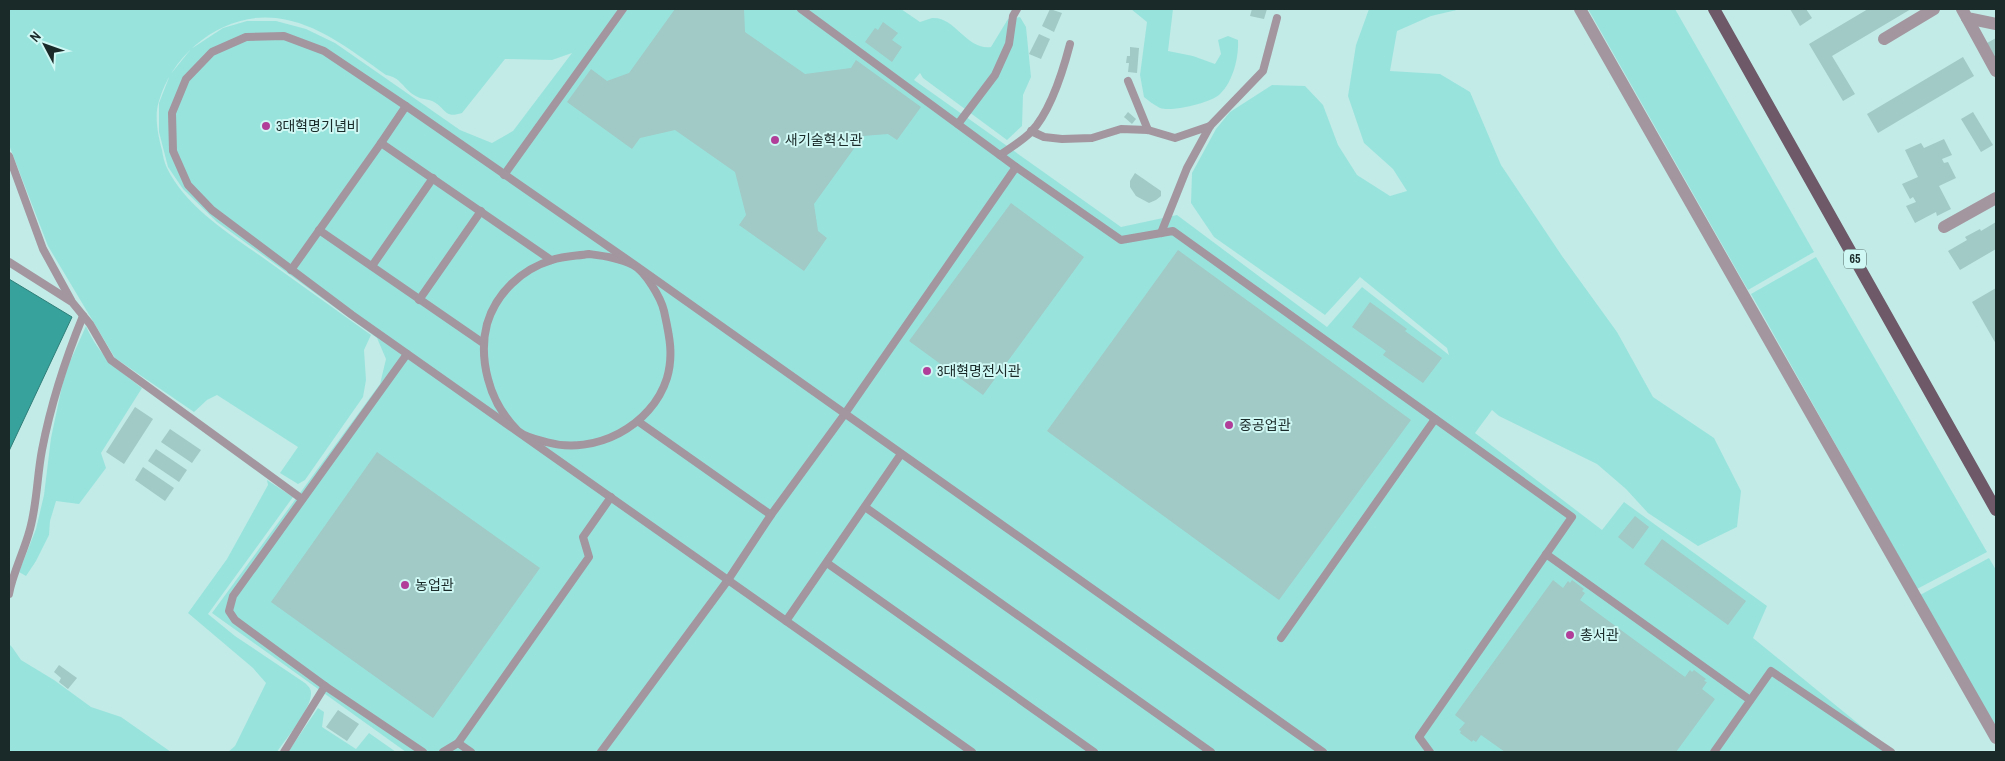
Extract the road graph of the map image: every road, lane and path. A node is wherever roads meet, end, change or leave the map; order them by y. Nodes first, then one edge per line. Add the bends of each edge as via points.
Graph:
1 (623, 9) edge
2 (801, 9) edge
3 (1017, 9) edge
4 (1580, 9) edge
5 (1714, 9) edge
6 (1934, 9) edge
7 (1965, 13) edge
8 (1277, 18) dead end
9 (1996, 24) edge
10 (1884, 39) dead end
11 (1070, 44) dead end
12 (1996, 71) edge
13 (1128, 81) dead end
14 (406, 106) junction
15 (958, 124) junction
16 (1210, 126) junction
17 (1148, 130) junction
18 (1031, 131) junction
19 (380, 143) junction
20 (1000, 155) junction
21 (9, 156) edge
22 (1016, 167) junction
23 (504, 175) junction
24 (433, 178) junction
25 (1996, 198) edge
26 (481, 211) junction
27 (1944, 226) dead end
28 (319, 230) junction
29 (1161, 233) junction
30 (551, 260) junction
31 (9, 262) edge
32 (372, 266) junction
33 (635, 266) junction
34 (291, 270) junction
35 (419, 300) junction
36 (72, 302) junction
37 (83, 316) junction
38 (483, 343) junction
39 (407, 354) junction
40 (844, 415) junction
41 (1435, 420) junction
42 (638, 422) junction
43 (519, 432) junction
44 (901, 454) junction
45 (610, 497) junction
46 (302, 499) junction
47 (865, 507) junction
48 (1996, 510) edge
49 (771, 515) junction
50 (1546, 554) junction
51 (826, 563) junction
52 (728, 580) junction
53 (9, 594) edge
54 (786, 620) junction
55 (1281, 638) dead end
56 (325, 686) junction
57 (1750, 700) junction
58 (1996, 738) edge
59 (458, 743) junction
60 (284, 752) edge
61 (422, 752) edge
62 (443, 752) edge
63 (471, 752) edge
64 (601, 752) edge
65 (972, 752) edge
66 (1094, 752) edge
67 (1211, 752) edge
68 (1323, 752) edge
69 (1430, 752) edge
70 (1714, 752) edge
71 (1890, 752) edge

1 - 23 lane
2 - 15 lane
3 - 15 lane via 1009,44 996,75
4 - 58 street
5 - 48 main road, 65
6 - 10 street
7 - 9 street
7 - 12 street
8 - 16 lane via 1263,71
11 - 18 lane via 1063,72 1045,112
13 - 17 lane
14 - 19 lane
14 - 23 lane
14 - 34 lane via 324,51 284,36 246,37 212,52 186,79 172,113 172,123 173,151 188,185 212,210
15 - 20 lane
16 - 17 lane via 1175,138
16 - 29 lane via 1187,168
17 - 18 lane via 1121,129 1092,138 1062,139 1044,137
18 - 20 lane
19 - 24 lane
19 - 28 lane
20 - 22 lane
21 - 36 lane via 42,249
22 - 29 lane via 1121,240
22 - 40 lane
23 - 33 lane
24 - 26 lane
24 - 32 lane
25 - 27 street
26 - 30 lane
26 - 35 lane
28 - 32 lane
28 - 34 lane
29 - 41 lane via 1173,230
30 - 33 lane via 589,254
30 - 38 lane via 521,275 500,297
31 - 36 lane
32 - 35 lane
33 - 40 lane
33 - 42 lane via 663,305 671,348 662,391
34 - 39 lane
35 - 38 lane
36 - 37 lane
37 - 46 lane via 111,360
37 - 53 lane via 53,398 30,529
38 - 43 lane via 492,393
39 - 43 lane
39 - 46 lane
40 - 44 lane
40 - 49 lane
41 - 50 lane via 1572,517
41 - 55 lane
42 - 43 lane via 608,439 579,444 551,444
42 - 49 lane
43 - 45 lane
44 - 47 lane
44 - 68 lane
45 - 52 lane
45 - 59 lane via 583,537 589,556
46 - 56 lane via 233,596 229,611 235,620
47 - 51 lane
47 - 67 lane
49 - 52 lane
50 - 57 lane
50 - 69 lane via 1419,737
51 - 54 lane
51 - 66 lane
52 - 54 lane
52 - 64 lane
54 - 65 lane
56 - 60 lane
56 - 61 lane
57 - 70 lane
57 - 71 lane via 1771,671
59 - 62 lane
59 - 63 lane

